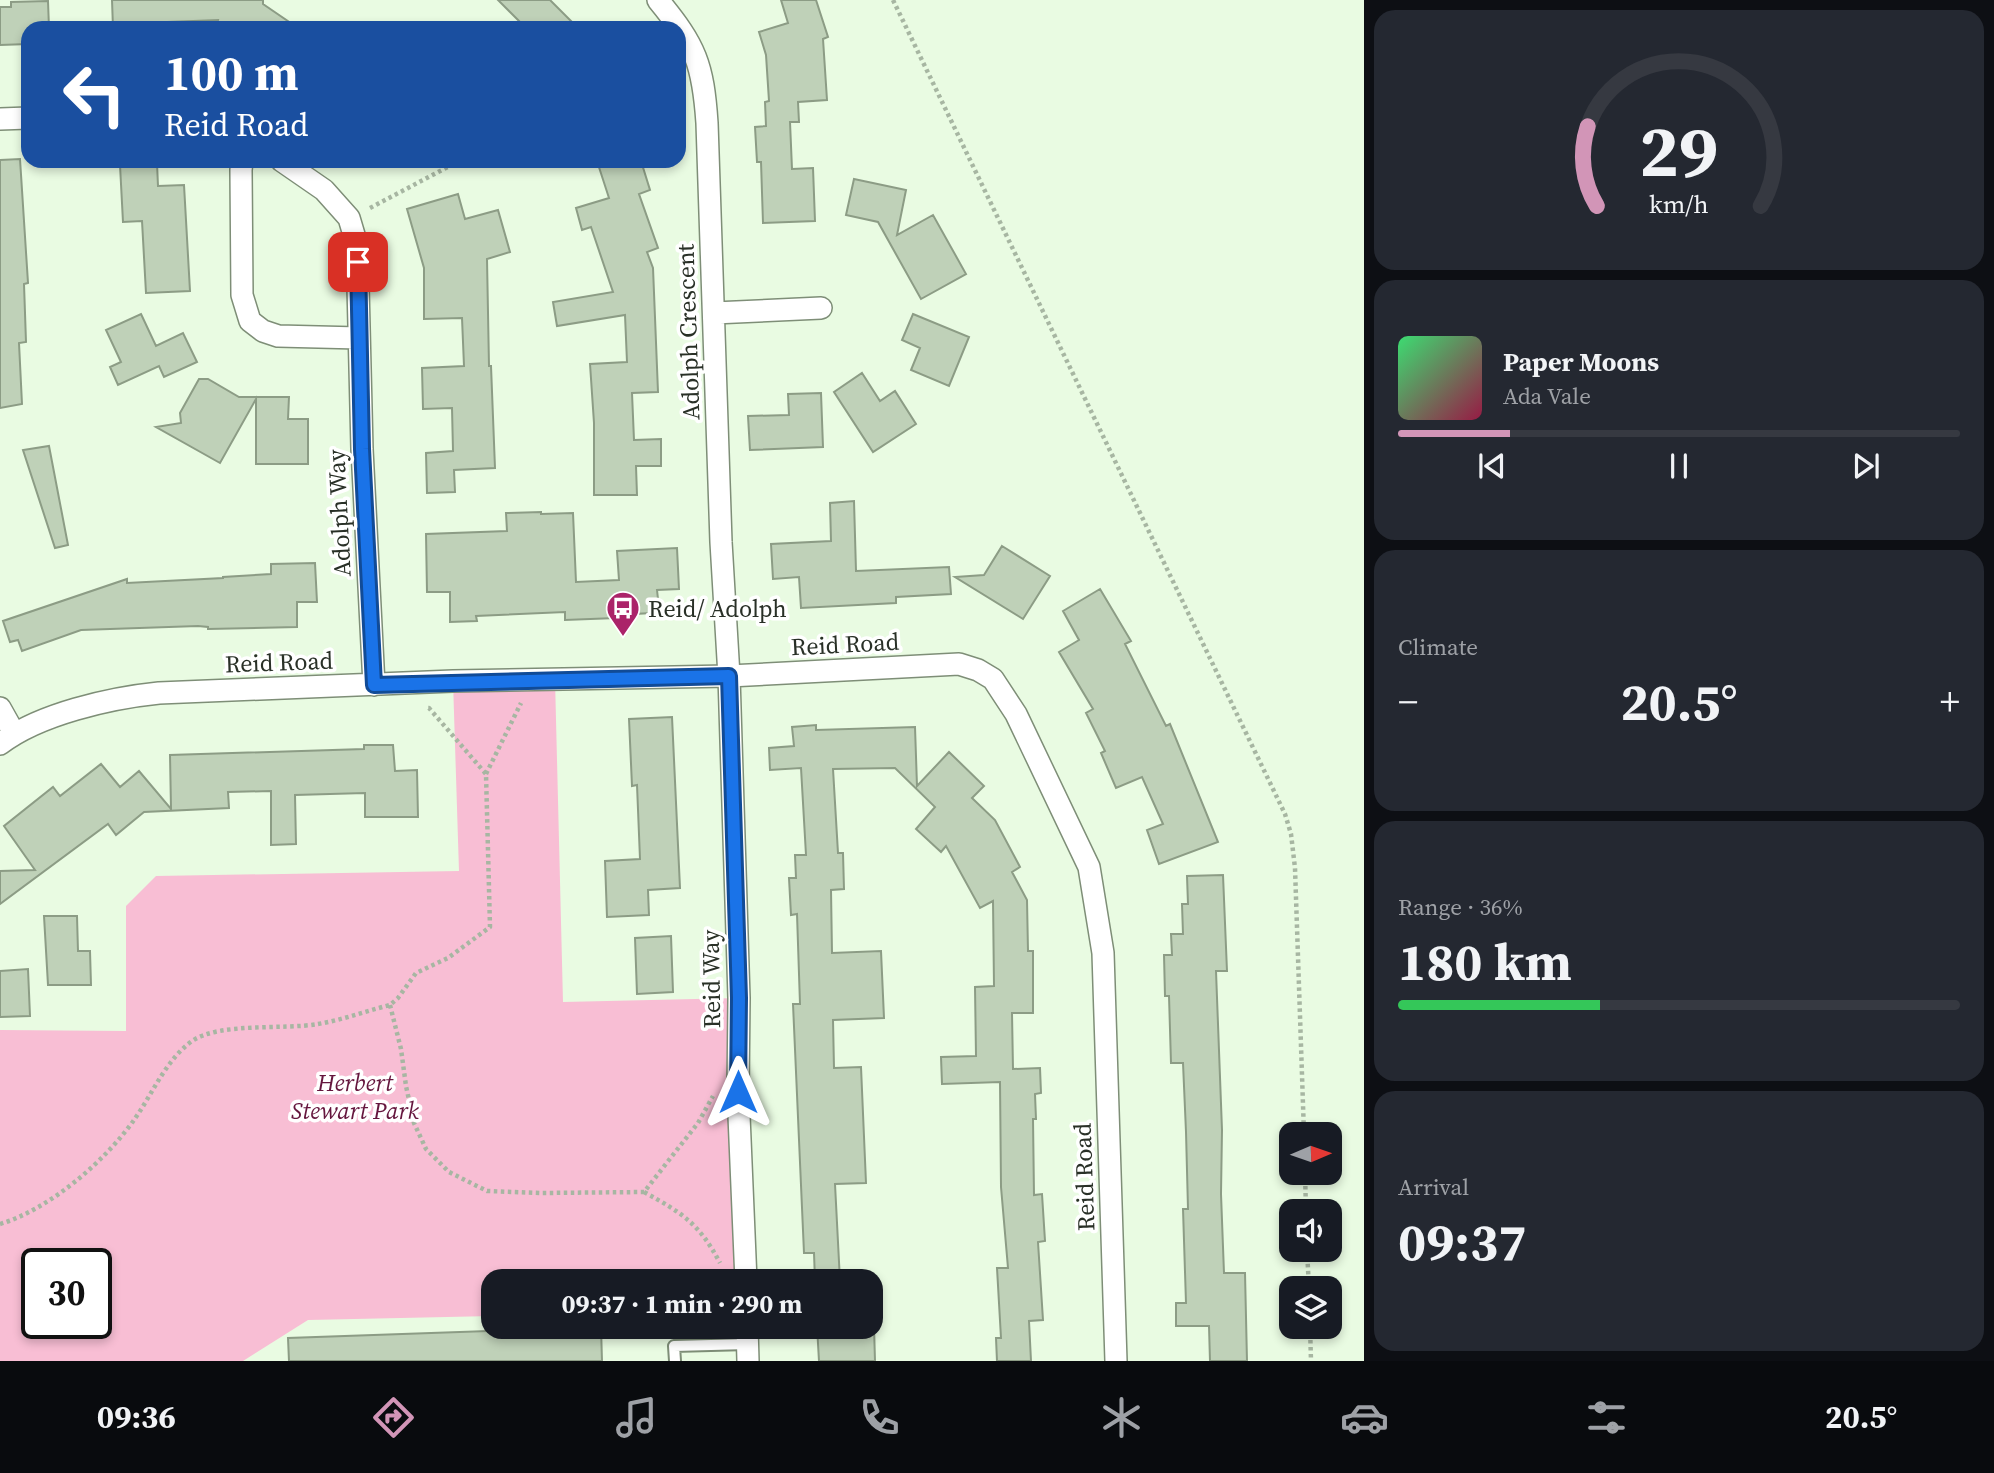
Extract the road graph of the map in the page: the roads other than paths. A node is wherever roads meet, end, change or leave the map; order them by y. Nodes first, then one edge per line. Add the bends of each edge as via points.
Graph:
1 (658, 0) edge
2 (676, 21) edge
3 (686, 36) edge
4 (21, 118) edge
5 (0, 119) edge
6 (242, 168) edge
7 (292, 168) edge
8 (821, 308) dead end
9 (714, 313) junction
10 (359, 338) junction
11 (729, 676) junction
12 (374, 685) junction
13 (0, 708) edge
14 (7, 738) edge
15 (745, 1269) edge
16 (748, 1344) edge
17 (675, 1361) edge
18 (1116, 1361) edge

1 - 2 street, Adolph Crescent
3 - 9 street, Adolph Crescent via 705,85
4 - 5 street
6 - 10 street via 242,295 250,321 278,336
7 - 10 street, Adolph Way via 324,191 349,218 357,245
8 - 9 street
9 - 11 street, Adolph Crescent
10 - 12 street, Adolph Way
11 - 12 street, Reid Road
11 - 15 street, Reid Way
11 - 18 street, Reid Road via 959,664 993,679 1016,714 1088,867 1103,953
12 - 14 street, Reid Road via 121,697
13 - 14 street
16 - 17 lane via 674,1346

